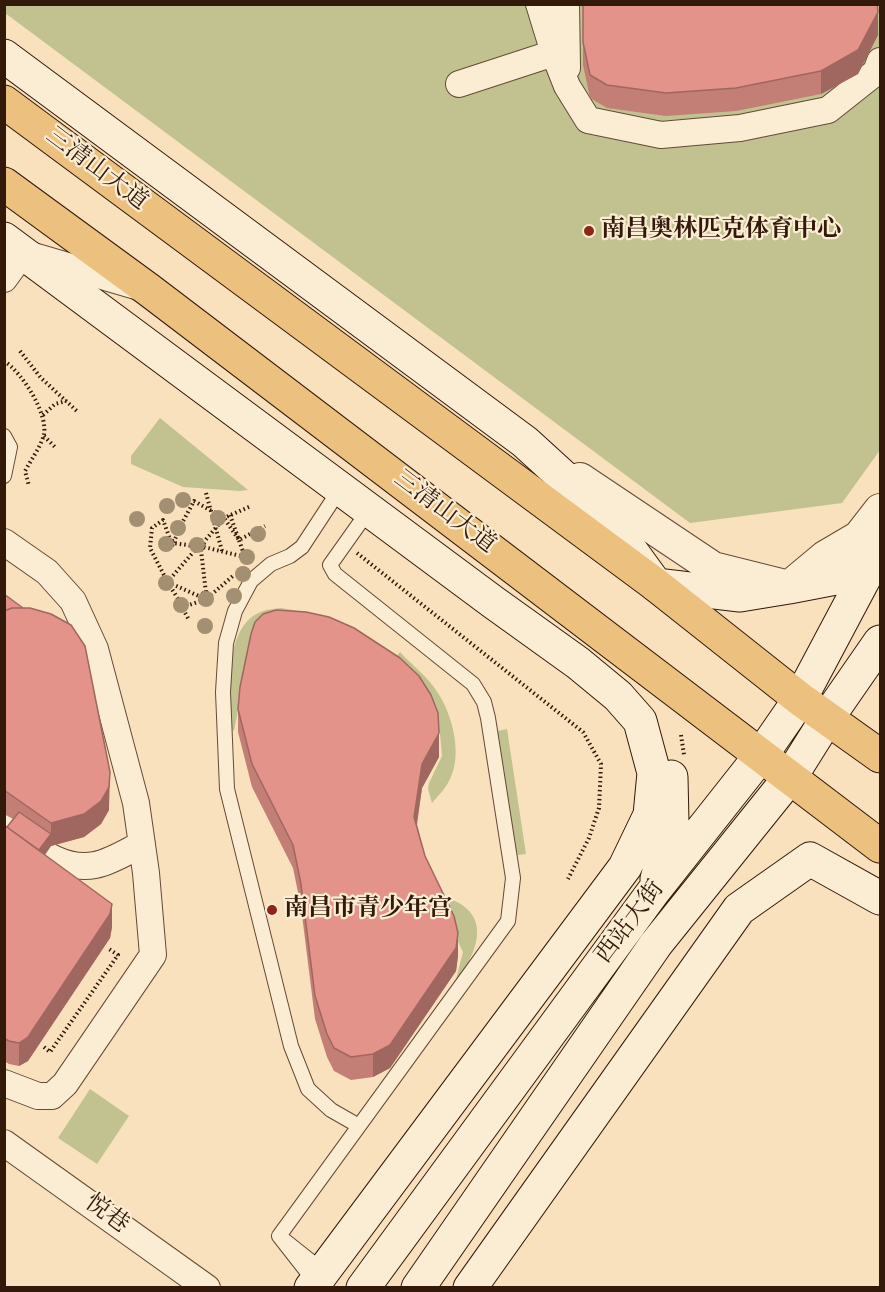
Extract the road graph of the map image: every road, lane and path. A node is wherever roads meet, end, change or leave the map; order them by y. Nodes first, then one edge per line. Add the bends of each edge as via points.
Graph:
1 (539, 4) edge
2 (566, 4) edge
3 (554, 53) junction
4 (4, 56) edge
5 (880, 61) edge
6 (459, 84) dead end
7 (567, 86) junction
8 (4, 102) edge
9 (4, 184) edge
10 (14, 246) edge
11 (4, 279) edge
12 (149, 290) junction
13 (20, 351) dead end
14 (4, 361) edge
15 (66, 401) junction
16 (78, 412) dead end
17 (43, 415) junction
18 (4, 436) edge
19 (44, 436) junction
20 (525, 442) junction
21 (55, 447) dead end
22 (4, 476) edge
23 (29, 486) dead end
24 (340, 489) junction
25 (206, 493) dead end
26 (251, 506) dead end
27 (210, 510) junction
28 (369, 510) junction
29 (880, 510) edge
30 (230, 515) junction
31 (224, 518) junction
32 (265, 526) dead end
33 (215, 528) junction
34 (239, 540) junction
35 (171, 541) junction
36 (4, 542) edge
37 (345, 543) junction
38 (880, 546) edge
39 (200, 547) junction
40 (222, 552) junction
41 (245, 557) junction
42 (244, 566) dead end
43 (236, 573) dead end
44 (170, 582) junction
45 (656, 585) junction
46 (789, 587) junction
47 (208, 594) junction
48 (201, 599) junction
49 (494, 602) junction
50 (184, 608) junction
51 (189, 620) dead end
52 (614, 642) junction
53 (880, 642) edge
54 (800, 699) junction
55 (828, 717) junction
56 (762, 754) junction
57 (880, 756) edge
58 (790, 776) junction
59 (4, 826) edge
60 (142, 844) junction
61 (880, 846) edge
62 (810, 859) junction
63 (880, 873) edge
64 (568, 879) dead end
65 (654, 892) junction
66 (880, 898) edge
67 (656, 944) junction
68 (109, 948) dead end
69 (44, 1047) dead end
70 (4, 1083) edge
71 (359, 1126) junction
72 (4, 1143) edge
73 (314, 1282) edge
74 (207, 1287) edge
75 (363, 1287) edge
76 (418, 1287) edge
77 (471, 1287) edge

1 - 3 street
2 - 7 street
3 - 6 street
3 - 7 street
4 - 20 main road
5 - 7 street via 876,72 828,110 740,128 662,135 588,120
8 - 45 main road, 三清山大道
9 - 12 main road, 三清山大道
10 - 11 street
10 - 12 street
10 - 24 main road
12 - 52 main road, 三清山大道
13 - 15 path via 40,378
14 - 17 path via 18,373
15 - 16 path
15 - 17 path via 55,404
17 - 19 path
18 - 22 lane via 10,447
19 - 21 path
19 - 23 path via 25,471
20 - 45 main road via 605,515
20 - 46 street via 713,568
24 - 28 main road
24 - 71 lane via 302,547 251,581 235,611 226,643 223,692 228,789 291,1046 308,1089 331,1110
25 - 27 path
26 - 30 path
27 - 31 path
27 - 33 path
27 - 35 path via 194,501 181,525 175,525 178,533
28 - 37 lane
28 - 49 main road
29 - 46 street via 859,537 825,557
30 - 31 path
30 - 34 path
31 - 33 path
31 - 34 path
32 - 34 path
33 - 39 path
33 - 40 path
34 - 41 path
35 - 39 path
35 - 44 path via 163,520 152,528 150,548
36 - 60 street via 47,572 73,601 95,649 136,803
37 - 64 path via 583,732 601,764 599,808
37 - 71 lane via 330,565 335,574 473,684 484,702 513,878 508,921
38 - 46 main road via 841,577
38 - 54 main road, 西站大街
39 - 40 path
39 - 44 path
39 - 47 path
40 - 41 path
41 - 42 path via 253,559
43 - 47 path
44 - 48 path
44 - 50 path via 180,602 178,608
45 - 46 main road via 740,595
45 - 54 main road, 三清山大道
47 - 48 path
47 - 48 path via 212,598 209,603
48 - 50 path
49 - 52 main road
49 - 73 main road via 578,663 618,696 640,721 654,773 650,814 625,867
50 - 51 path
52 - 56 main road, 三清山大道
52 - 65 main road via 652,708 671,765 672,822
53 - 55 main road, 西站大街
54 - 55 main road, 三清山大道
54 - 56 main road, 西站大街
55 - 57 main road, 三清山大道
55 - 58 main road, 西站大街
56 - 58 main road, 三清山大道
56 - 65 main road, 西站大街
58 - 61 main road, 三清山大道
58 - 67 main road, 西站大街
59 - 60 street via 49,856 76,865 96,865
60 - 70 street via 153,955 52,1096 38,1096
62 - 63 main road
62 - 66 main road
62 - 67 main road via 756,877
62 - 77 main road via 739,909
65 - 75 main road, 西站大街
67 - 76 main road, 西站大街
68 - 69 path via 118,955 50,1052
71 - 73 lane via 279,1236
72 - 74 street, 悦巷

